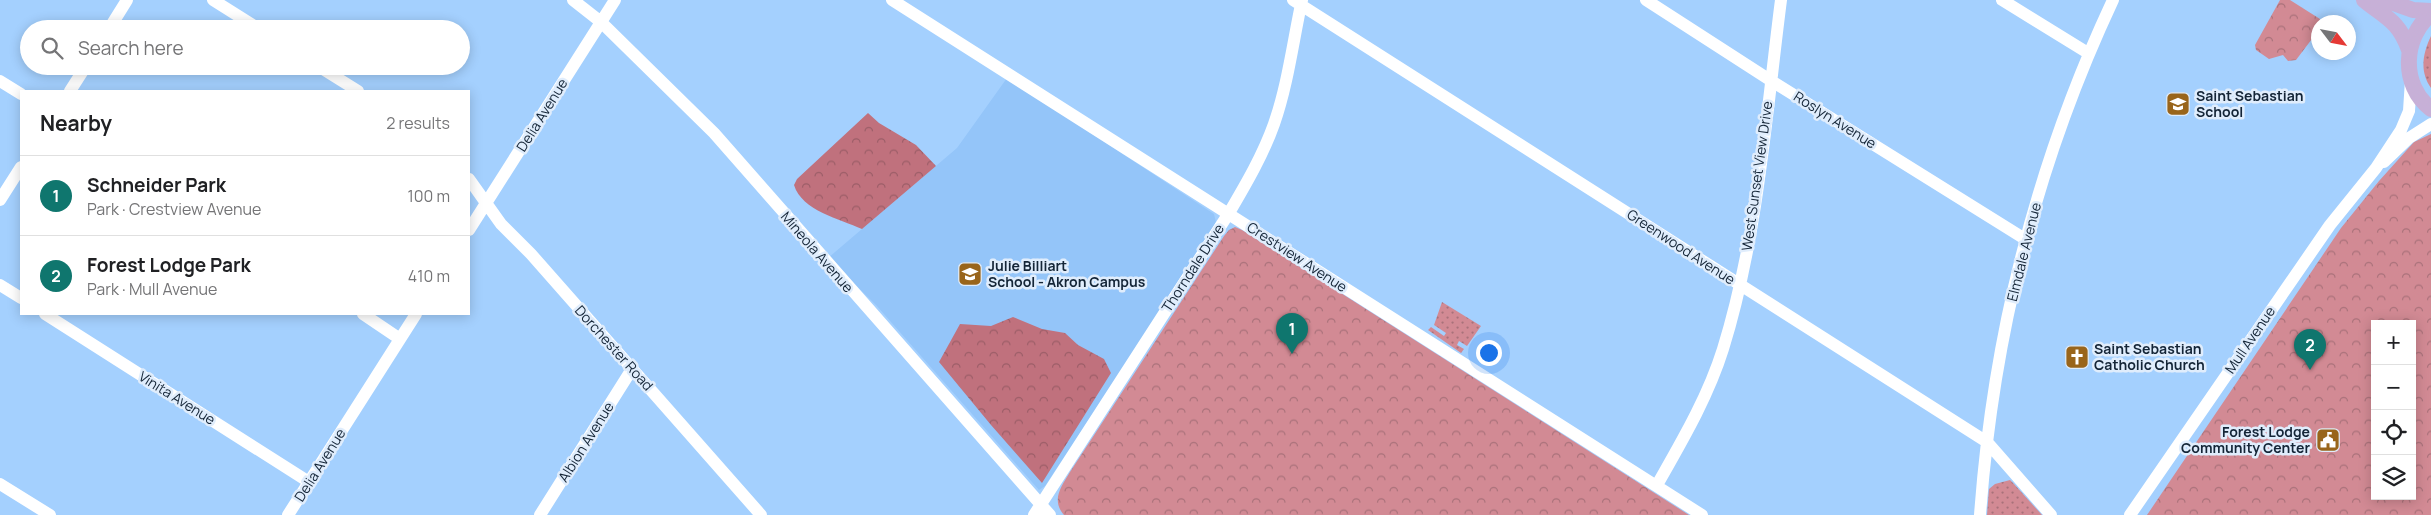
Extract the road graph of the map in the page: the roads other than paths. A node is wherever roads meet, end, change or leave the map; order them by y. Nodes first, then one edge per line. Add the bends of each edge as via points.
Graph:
1 (127, 0) edge
2 (213, 0) edge
3 (573, 0) edge
4 (615, 0) edge
5 (892, 0) edge
6 (1646, 0) edge
7 (1781, 0) edge
8 (2002, 0) edge
9 (2113, 0) edge
10 (2364, 0) edge
11 (2385, 0) edge
12 (1298, 2) edge
13 (2431, 12) edge
14 (115, 20) edge
15 (244, 20) edge
16 (601, 22) junction
17 (2409, 50) junction
18 (2088, 53) junction
19 (80, 75) edge
20 (332, 75) edge
21 (1770, 80) junction
22 (2411, 80) junction
23 (0, 81) edge
24 (71, 90) edge
25 (356, 90) edge
26 (20, 93) edge
27 (2431, 109) edge
28 (2431, 124) edge
29 (2376, 168) junction
30 (20, 169) edge
31 (470, 179) edge
32 (0, 200) edge
33 (486, 203) junction
34 (1229, 213) junction
35 (470, 228) edge
36 (2025, 239) junction
37 (0, 285) edge
38 (1740, 285) junction
39 (20, 297) edge
40 (47, 315) edge
41 (364, 315) edge
42 (415, 315) edge
43 (400, 339) junction
44 (632, 369) junction
45 (1987, 442) junction
46 (309, 482) junction
47 (0, 484) edge
48 (1656, 485) junction
49 (1038, 509) edge
50 (50, 515) edge
51 (288, 515) edge
52 (540, 515) edge
53 (761, 515) edge
54 (1050, 515) edge
55 (1702, 515) edge
56 (1980, 515) edge
57 (2051, 515) edge
58 (2130, 515) edge

1 - 14 street
2 - 15 street
3 - 16 street, Mineola Avenue
4 - 16 street, Delia Avenue
5 - 34 street, Crestview Avenue
6 - 21 street, Roslyn Avenue
7 - 21 street, West Sunset View Drive
8 - 18 street
9 - 18 street, Elmdale Avenue
10 - 17 main road via 2397,24
11 - 13 main road via 2413,10
12 - 34 street, Thorndale Drive via 1274,123 1253,171
12 - 38 street, Greenwood Avenue
13 - 17 main road via 2418,28
16 - 33 street, Delia Avenue
16 - 49 street, Mineola Avenue via 714,133 961,415
17 - 22 main road
18 - 36 street, Elmdale Avenue
19 - 24 street
20 - 25 street
21 - 36 street, Roslyn Avenue
21 - 38 street, West Sunset View Drive
22 - 27 main road
22 - 29 street, Mull Avenue via 2410,111
23 - 26 street
28 - 29 street, Mull Avenue via 2409,138
29 - 58 street, Mull Avenue via 2330,225
30 - 32 street
31 - 33 street, Dorchester Road
33 - 35 street, Delia Avenue
33 - 44 street, Dorchester Road via 501,224
34 - 48 street, Crestview Avenue
34 - 49 street, Thorndale Drive
36 - 45 street, Elmdale Avenue via 2004,334
37 - 39 street
38 - 45 street, Greenwood Avenue
38 - 48 street, West Sunset View Drive via 1723,350 1704,398
40 - 46 street, Vinita Avenue
41 - 43 street
42 - 43 street, Delia Avenue
43 - 46 street, Delia Avenue
44 - 52 street, Albion Avenue
44 - 53 street, Dorchester Road
45 - 56 street, Elmdale Avenue
45 - 57 street, Greenwood Avenue
46 - 51 street, Delia Avenue
47 - 50 street
48 - 55 street, Crestview Avenue
49 - 54 street, Mineola Avenue

